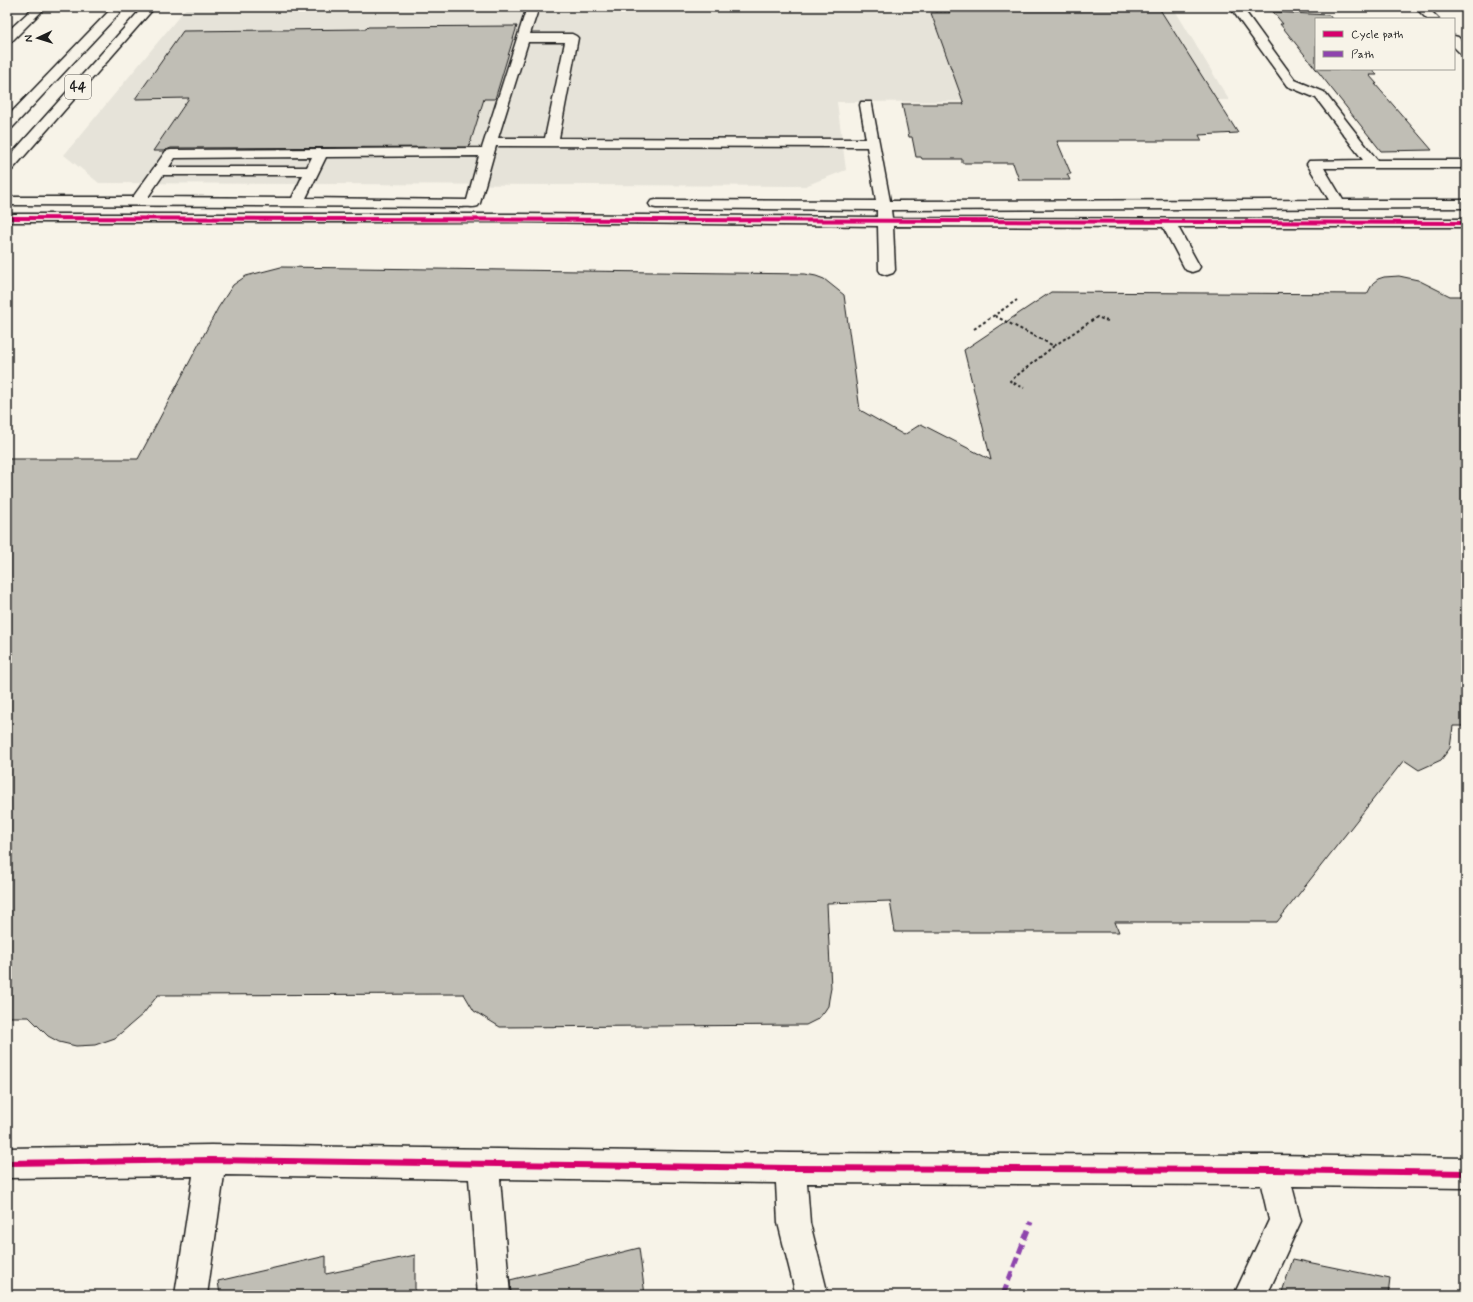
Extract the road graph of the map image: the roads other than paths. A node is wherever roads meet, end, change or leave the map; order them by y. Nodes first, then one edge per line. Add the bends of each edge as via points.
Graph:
1 (40, 7) edge
2 (119, 7) edge
3 (149, 7) edge
4 (532, 7) edge
5 (1236, 7) edge
6 (1421, 7) edge
7 (1432, 18) edge
8 (523, 38) junction
9 (7, 39) edge
10 (1455, 41) edge
11 (1466, 52) edge
12 (866, 105) dead end
13 (7, 126) edge
14 (551, 142) junction
15 (873, 143) junction
16 (489, 147) junction
17 (321, 153) junction
18 (1374, 164) junction
19 (1466, 164) edge
20 (7, 167) edge
21 (160, 171) junction
22 (312, 171) junction
23 (7, 201) edge
24 (137, 202) junction
25 (297, 202) junction
26 (473, 203) junction
27 (488, 203) dead end
28 (646, 204) dead end
29 (1466, 204) edge
30 (1339, 205) junction
31 (884, 206) junction
32 (7, 218) edge
33 (886, 222) junction
34 (1168, 222) junction
35 (1466, 223) edge
36 (1192, 267) dead end
37 (886, 270) dead end
38 (211, 1160) junction
39 (7, 1163) edge
40 (482, 1165) junction
41 (791, 1168) junction
42 (1274, 1170) junction
43 (1466, 1173) edge
44 (191, 1295) edge
45 (494, 1295) edge
46 (812, 1295) edge
47 (1250, 1295) edge

1 - 9 street
2 - 13 street, 44
3 - 20 street, 44
4 - 8 street
5 - 18 street via 1291,83 1320,95
6 - 7 street
8 - 14 street via 572,38
8 - 16 street
10 - 11 street
12 - 15 street
14 - 15 street
14 - 16 street
15 - 31 street
16 - 17 street
16 - 26 street
17 - 21 street via 171,154
17 - 22 street
18 - 19 street
18 - 30 street via 1314,164
21 - 22 street
21 - 24 street
22 - 25 street
23 - 24 street
24 - 25 street
25 - 26 street
26 - 27 street
28 - 31 street
29 - 30 street
30 - 31 street
31 - 33 street
32 - 33 street via 518,218
33 - 34 street
33 - 37 street
34 - 35 street
34 - 36 street
38 - 39 street
38 - 40 street
38 - 44 street
40 - 41 street
40 - 45 street
41 - 42 street
41 - 46 street via 794,1223
42 - 43 street
42 - 47 street via 1285,1222

